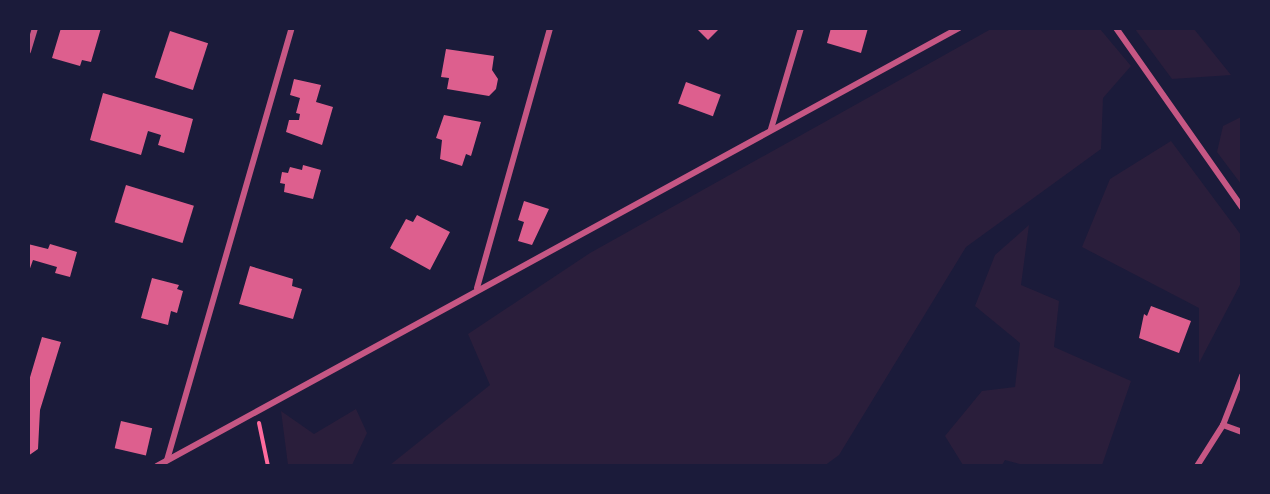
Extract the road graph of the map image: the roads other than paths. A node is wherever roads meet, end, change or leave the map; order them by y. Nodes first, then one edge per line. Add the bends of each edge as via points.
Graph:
1 (35, 28) edge
2 (292, 28) edge
3 (550, 28) edge
4 (801, 28) edge
5 (958, 28) edge
6 (1116, 28) edge
7 (28, 51) edge
8 (771, 129) junction
9 (1242, 207) edge
10 (477, 288) junction
11 (1242, 376) edge
12 (1223, 425) junction
13 (1242, 432) edge
14 (167, 460) junction
15 (157, 465) edge
16 (1197, 465) edge

1 - 7 street
2 - 14 street
3 - 10 street
4 - 8 street
5 - 8 street
6 - 9 street
8 - 10 street
10 - 14 street
11 - 12 street
12 - 13 street
12 - 16 street
14 - 15 street

